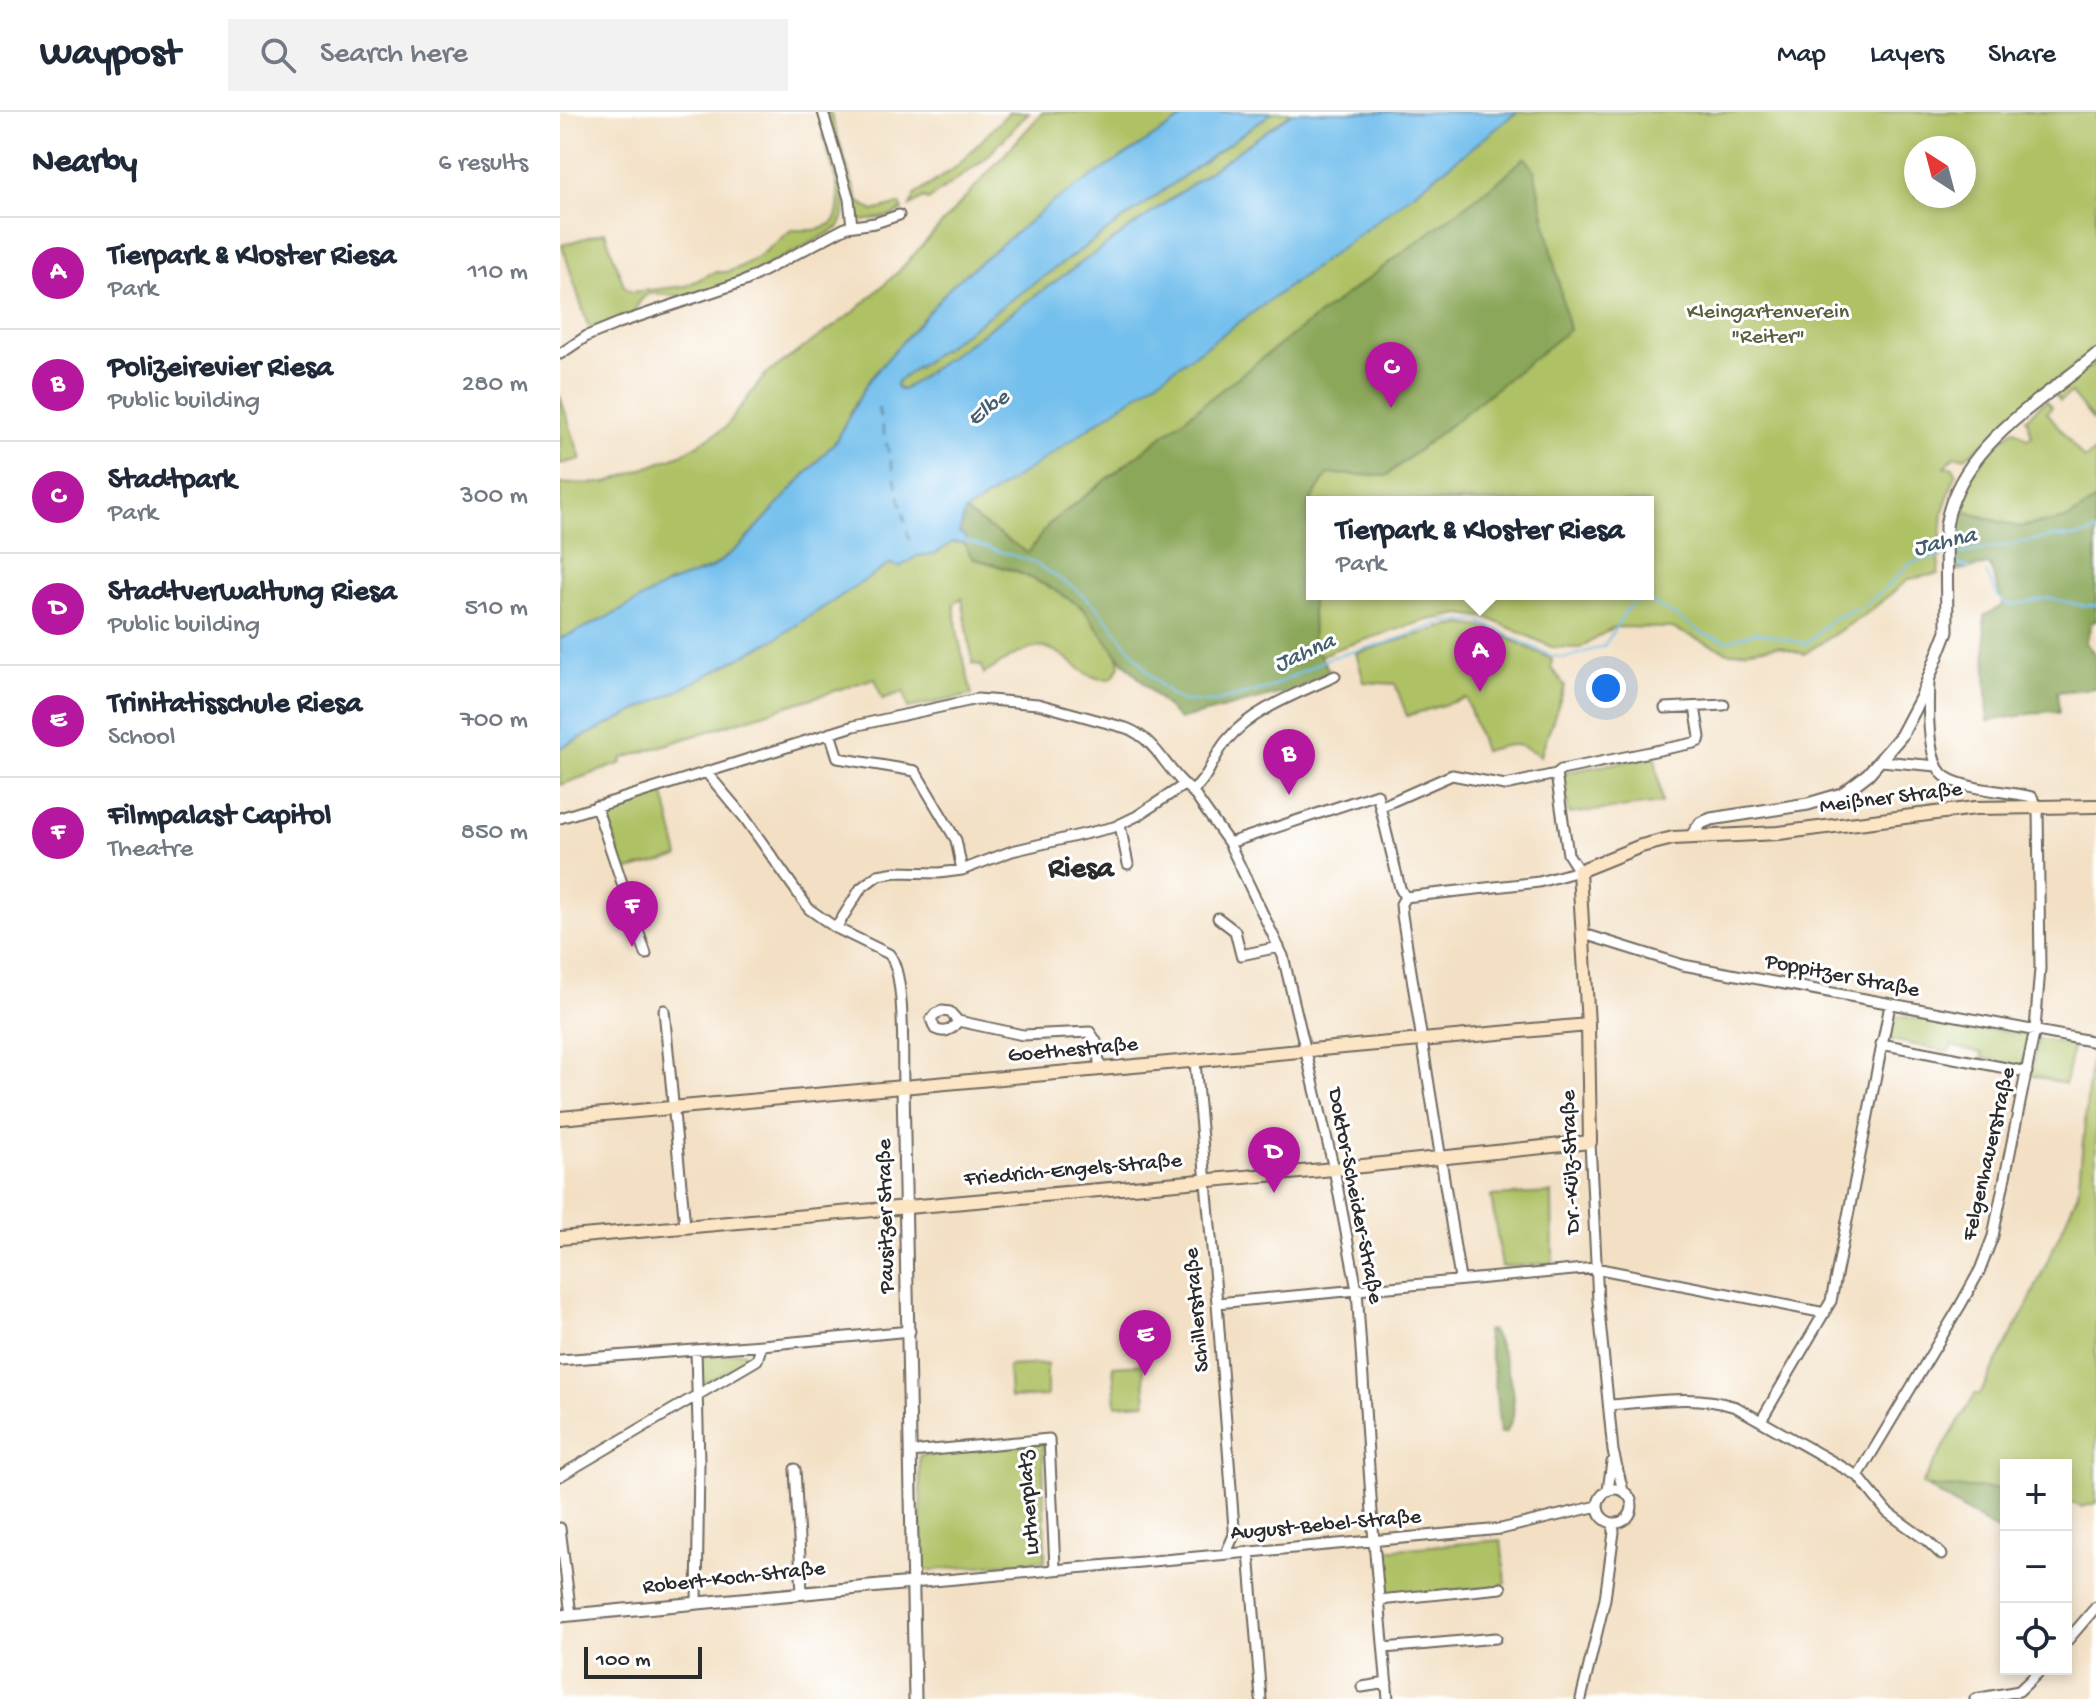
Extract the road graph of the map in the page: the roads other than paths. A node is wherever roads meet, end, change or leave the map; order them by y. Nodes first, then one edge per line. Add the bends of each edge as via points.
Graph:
1 (823, 112) edge
2 (899, 215) dead end
3 (852, 226) junction
4 (560, 354) edge
5 (2096, 355) edge
6 (1335, 676) dead end
7 (1929, 680) junction
8 (1724, 705) dead end
9 (1695, 707) junction
10 (1665, 708) dead end
11 (830, 733) junction
12 (1881, 761) junction
13 (1938, 768) junction
14 (706, 772) junction
15 (1556, 774) junction
16 (1188, 788) junction
17 (596, 806) junction
18 (1382, 806) junction
19 (2096, 806) edge
20 (2038, 807) junction
21 (560, 818) edge
22 (1120, 825) junction
23 (1691, 837) junction
24 (1229, 843) junction
25 (1128, 864) dead end
26 (962, 870) junction
27 (1579, 871) junction
28 (1405, 897) junction
29 (1218, 918) dead end
30 (836, 928) junction
31 (1584, 934) junction
32 (1279, 947) junction
33 (646, 954) dead end
34 (1890, 1005) junction
35 (664, 1010) dead end
36 (958, 1021) dead end
37 (1588, 1025) junction
38 (2035, 1029) junction
39 (1422, 1040) junction
40 (2096, 1042) edge
41 (1881, 1044) junction
42 (1306, 1050) junction
43 (1195, 1062) junction
44 (1100, 1069) junction
45 (2027, 1072) junction
46 (903, 1085) junction
47 (671, 1108) junction
48 (560, 1118) edge
49 (1590, 1142) junction
50 (1440, 1157) junction
51 (1334, 1169) junction
52 (1204, 1179) junction
53 (906, 1206) junction
54 (685, 1226) junction
55 (560, 1238) edge
56 (1595, 1268) junction
57 (1460, 1279) junction
58 (1357, 1290) junction
59 (1217, 1303) junction
60 (1825, 1313) junction
61 (910, 1331) junction
62 (762, 1345) junction
63 (696, 1350) junction
64 (560, 1360) edge
65 (698, 1395) junction
66 (1610, 1405) junction
67 (1762, 1419) junction
68 (1613, 1451) junction
69 (911, 1452) junction
70 (795, 1469) dead end
71 (560, 1476) edge
72 (1858, 1476) junction
73 (1608, 1490) junction
74 (1623, 1491) junction
75 (1598, 1506) junction
76 (1613, 1523) junction
77 (560, 1528) edge
78 (1374, 1542) junction
79 (1249, 1552) junction
80 (1226, 1553) junction
81 (1942, 1555) dead end
82 (1055, 1568) junction
83 (912, 1583) junction
84 (1501, 1588) dead end
85 (802, 1592) junction
86 (1379, 1600) junction
87 (697, 1603) junction
88 (2096, 1607) edge
89 (565, 1616) edge
90 (2072, 1635) edge
91 (1496, 1638) dead end
92 (1384, 1648) junction
93 (2036, 1675) edge
94 (1387, 1683) junction
95 (1362, 1687) dead end
96 (915, 1699) edge
97 (1261, 1699) edge
98 (1388, 1699) edge
99 (1581, 1699) edge
100 (1975, 1699) edge

1 - 3 street
2 - 3 street
3 - 4 street via 745,281 619,323
5 - 7 street via 2006,428 1974,458 1957,485 1945,537 1947,631
6 - 16 street via 1242,725 1224,743 1204,781
7 - 12 street via 1901,736
7 - 13 street via 1930,736
8 - 9 street
9 - 10 street
9 - 15 street via 1699,741
11 - 14 street, Doktor-Scheider-Straße
11 - 16 street, Doktor-Scheider-Straße via 977,699 1038,704 1139,733
11 - 26 street via 838,758 915,771 956,840
12 - 13 street
12 - 23 street via 1831,799 1711,819
13 - 20 street via 1946,778 2032,797
14 - 17 street, Doktor-Scheider-Straße
14 - 30 street via 803,903
15 - 18 street via 1505,785 1452,775
15 - 27 street via 1568,854
16 - 22 street
16 - 24 street, Doktor-Scheider-Straße
17 - 21 street, Doktor-Scheider-Straße
17 - 33 street
18 - 24 street via 1377,794
18 - 28 street
19 - 20 main road, Meißner Straße
20 - 23 main road, Meißner Straße via 1975,808 1755,835
20 - 38 street, Felgenhauerstraße via 2040,969
22 - 25 street
22 - 26 street via 1012,851
23 - 27 main road, Meißner Straße via 1641,846
24 - 32 street, Doktor-Scheider-Straße
26 - 30 street via 878,875 861,888
27 - 28 street via 1539,882
27 - 31 main road, Dr.-Külz-Straße
28 - 39 street via 1402,915
29 - 32 street via 1235,931 1241,955
30 - 46 street, Pausitzer Straße via 889,954 897,965
31 - 34 street, Poppitzer Straße via 1683,965
31 - 37 main road, Dr.-Külz-Straße
32 - 42 street, Doktor-Scheider-Straße
34 - 38 street, Poppitzer Straße
34 - 41 street
35 - 47 street
36 - 44 street via 1023,1035 1090,1032
37 - 39 main road, Goethestraße
37 - 49 main road, Dr.-Külz-Straße
38 - 40 street, Poppitzer Straße
38 - 45 street, Felgenhauerstraße
39 - 42 main road, Goethestraße
39 - 50 street
41 - 45 street
41 - 60 street via 1834,1290
42 - 43 main road, Goethestraße
42 - 51 street, Doktor-Scheider-Straße
43 - 44 main road, Goethestraße
43 - 52 street, Schillerstraße
44 - 46 main road, Goethestraße
45 - 72 street, Felgenhauerstraße via 1993,1236 1981,1266
46 - 47 main road, Goethestraße
46 - 53 street, Pausitzer Straße
47 - 48 main road, Goethestraße
47 - 54 street
49 - 50 main road, Friedrich-Engels-Straße
49 - 56 street, Dr.-Külz-Straße
50 - 51 main road, Friedrich-Engels-Straße
50 - 57 street
51 - 52 main road, Friedrich-Engels-Straße
51 - 58 street, Doktor-Scheider-Straße
52 - 53 main road, Friedrich-Engels-Straße
52 - 59 street, Schillerstraße
53 - 54 main road, Friedrich-Engels-Straße
53 - 61 street, Pausitzer Straße
54 - 55 main road, Friedrich-Engels-Straße
56 - 57 street
56 - 60 street
56 - 66 street, Dr.-Külz-Straße
57 - 58 street
58 - 59 street
58 - 78 street, Doktor-Scheider-Straße
59 - 80 street, Schillerstraße via 1234,1528
60 - 67 street
61 - 62 street
61 - 69 street, Pausitzer Straße
62 - 63 street
62 - 65 street via 757,1360
63 - 64 street
63 - 65 street
65 - 71 street
65 - 87 street
66 - 67 street via 1696,1398 1726,1403
66 - 68 street, Dr.-Külz-Straße
67 - 72 street
68 - 73 street, Dr.-Külz-Straße
68 - 74 street, Dr.-Külz-Straße
69 - 82 street, Lutherplatz via 1049,1439
69 - 83 street
70 - 85 street
72 - 81 street via 1887,1512
73 - 74 street
73 - 75 street
74 - 76 street via 1630,1498 1631,1513
75 - 76 street via 1602,1518
75 - 78 street, August-Bebel-Straße via 1501,1529
76 - 99 street via 1605,1599
77 - 89 street
78 - 79 street, August-Bebel-Straße
78 - 86 street, Doktor-Scheider-Straße
79 - 80 street, August-Bebel-Straße
79 - 97 street
80 - 82 street, August-Bebel-Straße
82 - 83 street, Lutherplatz
83 - 85 street, Robert-Koch-Straße
83 - 96 street
84 - 86 street
85 - 87 street, Robert-Koch-Straße
86 - 92 street, Doktor-Scheider-Straße
87 - 89 street, Robert-Koch-Straße
88 - 90 street
91 - 92 street
92 - 94 street, Doktor-Scheider-Straße
93 - 100 street via 2019,1691
94 - 95 street
94 - 98 street, Doktor-Scheider-Straße

